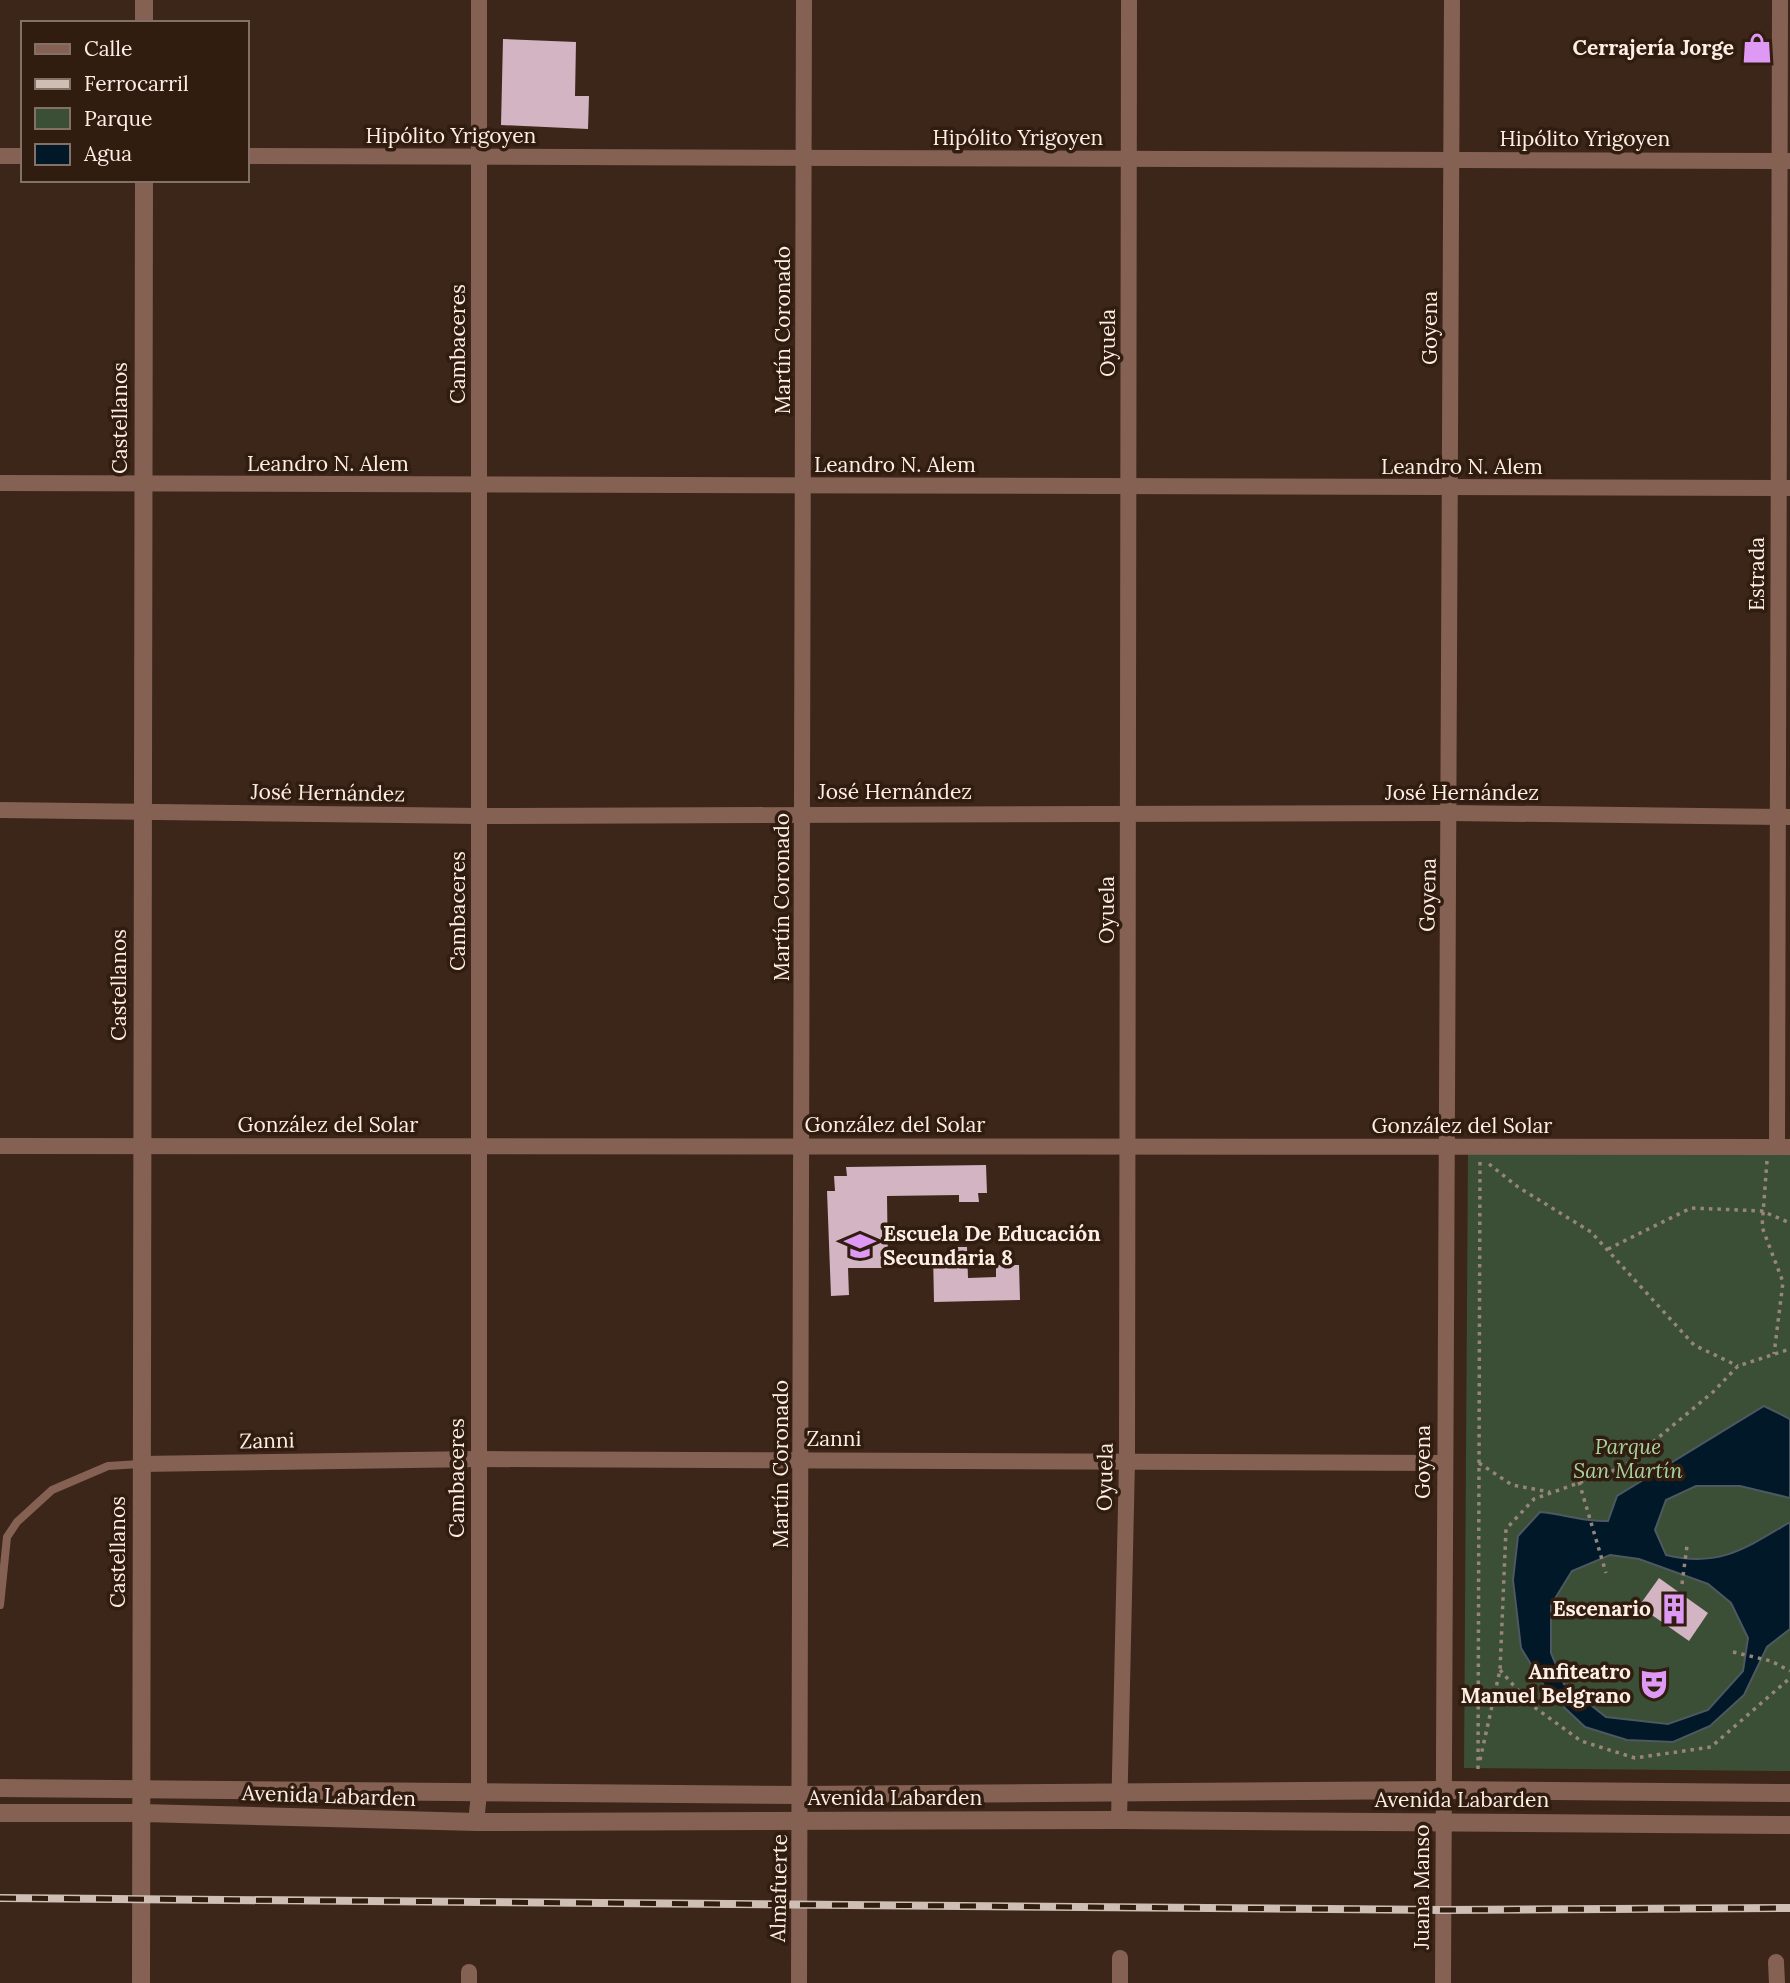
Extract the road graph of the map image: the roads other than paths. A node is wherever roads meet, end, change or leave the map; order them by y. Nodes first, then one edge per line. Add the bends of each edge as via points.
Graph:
1 (144, 0) edge
2 (479, 0) edge
3 (804, 0) edge
4 (1129, 0) edge
5 (1452, 0) edge
6 (1780, 0) edge
7 (144, 21) edge
8 (0, 156) edge
9 (21, 156) edge
10 (248, 156) edge
11 (479, 158) junction
12 (804, 158) junction
13 (1129, 159) junction
14 (1452, 159) junction
15 (1785, 160) edge
16 (144, 182) edge
17 (0, 483) edge
18 (143, 484) junction
19 (479, 485) junction
20 (803, 486) junction
21 (1128, 486) junction
22 (1784, 488) edge
23 (1451, 489) junction
24 (0, 810) edge
25 (142, 812) junction
26 (803, 813) junction
27 (1450, 813) junction
28 (1128, 814) junction
29 (479, 816) junction
30 (1784, 817) edge
31 (0, 1146) edge
32 (141, 1146) junction
33 (478, 1146) junction
34 (803, 1146) junction
35 (1127, 1147) junction
36 (1445, 1147) junction
37 (1778, 1148) edge
38 (478, 1459) junction
39 (802, 1460) junction
40 (1127, 1461) junction
41 (1444, 1463) junction
42 (141, 1464) junction
43 (0, 1605) edge
44 (0, 1788) edge
45 (142, 1790) junction
46 (1442, 1790) junction
47 (1118, 1793) junction
48 (1790, 1793) edge
49 (479, 1794) junction
50 (802, 1795) junction
51 (0, 1813) edge
52 (142, 1813) junction
53 (802, 1820) junction
54 (1119, 1820) junction
55 (476, 1822) junction
56 (1442, 1822) junction
57 (1790, 1825) edge
58 (1120, 1958) dead end
59 (1776, 1962) dead end
60 (141, 1983) edge
61 (799, 1983) edge
62 (1120, 1983) edge
63 (1443, 1983) edge
64 (1777, 1983) edge

1 - 7 street
2 - 11 street, Cambaceres
3 - 12 street, Martín Coronado
4 - 13 street, Oyuela
5 - 14 street, Goyena
6 - 15 street, Estrada
8 - 9 street
10 - 11 street, Hipólito Yrigoyen
11 - 12 street, Hipólito Yrigoyen
11 - 19 street, Cambaceres
12 - 13 street, Hipólito Yrigoyen
12 - 20 street, Martín Coronado
13 - 14 street, Hipólito Yrigoyen
13 - 21 street, Oyuela
14 - 15 street, Hipólito Yrigoyen
14 - 23 street, Goyena
15 - 22 street, Estrada
16 - 18 street, Castellanos
17 - 18 street, Leandro N. Alem
18 - 19 street, Leandro N. Alem
18 - 25 street, Castellanos
19 - 20 street, Leandro N. Alem
19 - 29 street, Cambaceres
20 - 21 street, Leandro N. Alem
20 - 26 street, Martín Coronado
21 - 23 street, Leandro N. Alem
21 - 28 street, Oyuela
22 - 23 street, Leandro N. Alem
22 - 30 street, Estrada
23 - 27 street, Goyena
24 - 25 street, José Hernández
25 - 29 street, José Hernández
25 - 32 street, Castellanos
26 - 28 street, José Hernández
26 - 29 street, José Hernández
26 - 34 street, Martín Coronado
27 - 28 street, José Hernández
27 - 30 street, José Hernández
27 - 36 street, Goyena
28 - 35 street, Oyuela
29 - 33 street, Cambaceres
30 - 37 street, Estrada
31 - 32 street, González del Solar
32 - 33 street, González del Solar
32 - 42 street, Castellanos
33 - 34 street, González del Solar
33 - 38 street, Cambaceres
34 - 35 street, González del Solar
34 - 39 street, Martín Coronado
35 - 36 street, González del Solar
35 - 40 street, Oyuela
36 - 37 street, González del Solar
36 - 41 street, Goyena
38 - 39 street, Zanni
38 - 42 street, Zanni
38 - 49 street, Cambaceres
39 - 40 street, Zanni
39 - 50 street, Martín Coronado
40 - 41 street, Zanni
40 - 47 street, Oyuela
41 - 46 street, Goyena
42 - 43 lane via 108,1466 52,1490 17,1522 7,1536
42 - 45 street, Castellanos
44 - 45 street, Avenida Labarden
45 - 49 street, Avenida Labarden
45 - 52 street, Castellanos
46 - 47 street, Avenida Labarden
46 - 48 street, Avenida Labarden
46 - 56 street, Juana Manso
47 - 50 street, Avenida Labarden
47 - 54 street, Oyuela
49 - 50 street, Avenida Labarden
49 - 55 street, Cambaceres
50 - 53 street, Almafuerte
51 - 52 street, Avenida Labarden
52 - 55 street, Avenida Labarden
52 - 60 street, Castellanos
53 - 54 street, Avenida Labarden
53 - 55 street, Avenida Labarden
53 - 61 street, Almafuerte
54 - 56 street, Avenida Labarden
56 - 57 street, Avenida Labarden
56 - 63 street, Juana Manso
58 - 62 street
59 - 64 street

